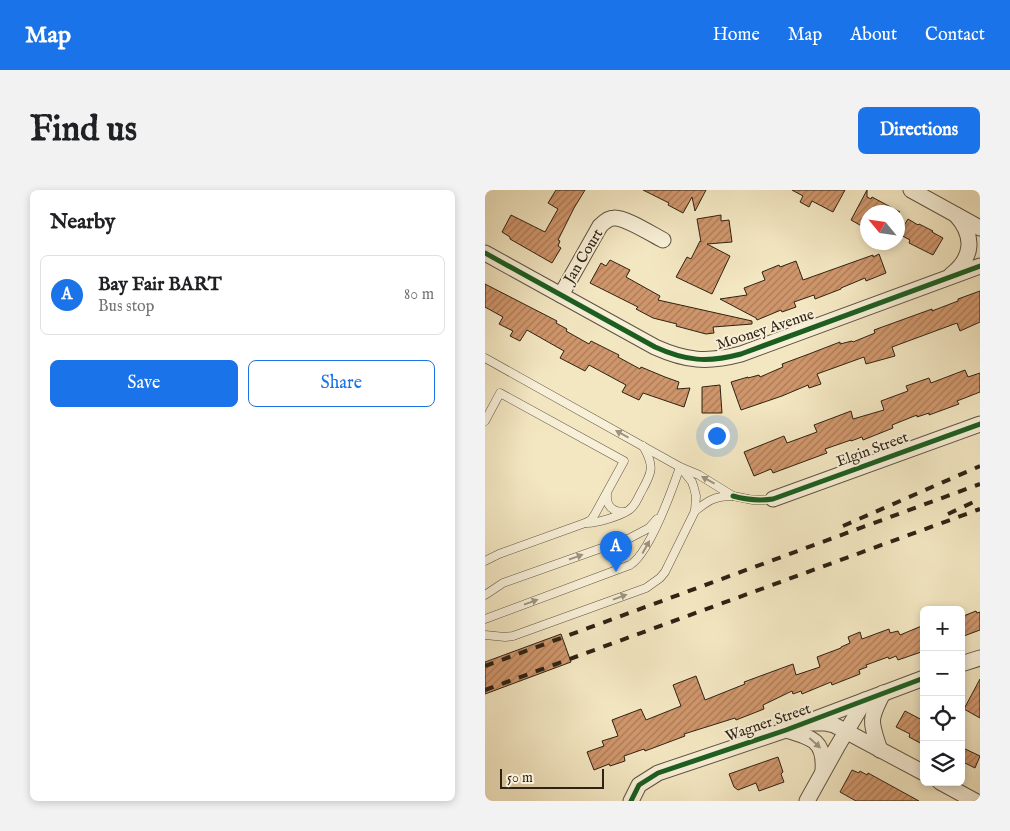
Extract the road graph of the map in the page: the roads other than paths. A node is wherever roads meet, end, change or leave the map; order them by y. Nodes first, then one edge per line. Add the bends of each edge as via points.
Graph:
1 (911, 190) edge
2 (955, 214) junction
3 (980, 228) edge
4 (663, 240) dead end
5 (485, 253) edge
6 (980, 266) edge
7 (946, 278) junction
8 (561, 295) junction
9 (485, 358) edge
10 (485, 421) edge
11 (980, 424) edge
12 (643, 445) junction
13 (680, 467) junction
14 (607, 493) junction
15 (733, 496) junction
16 (773, 499) joint
17 (695, 511) junction
18 (625, 512) junction
19 (662, 514) junction
20 (585, 523) junction
21 (485, 561) edge
22 (485, 595) edge
23 (485, 619) edge
24 (485, 635) edge
25 (980, 658) edge
26 (965, 663) edge
27 (920, 679) edge
28 (883, 693) junction
29 (865, 700) junction
30 (806, 723) junction
31 (786, 730) junction
32 (846, 731) junction
33 (880, 750) junction
34 (920, 771) edge
35 (823, 772) junction
36 (947, 786) edge
37 (631, 801) edge
38 (807, 801) edge
39 (975, 801) edge

1 - 2 street
2 - 3 street
2 - 7 street via 962,221 969,247 962,264
4 - 8 street, Jan Court via 624,219 615,217 607,220 600,226
5 - 8 street, Mooney Avenue
6 - 7 street, Mooney Avenue
7 - 8 street, Mooney Avenue via 741,354 713,360 684,358 669,353
12 -> 9 lane
10 - 14 lane via 501,392 624,462
11 - 16 street, Elgin Street
12 - 13 lane
12 - 18 lane via 651,461 650,476 636,503
15 -> 13 lane
13 - 17 lane via 694,488
13 - 19 lane
14 - 18 lane via 608,505 618,512
14 - 20 lane via 591,520
15 - 16 lane
15 - 17 lane via 715,498
24 -> 17 lane via 513,636 650,586 665,572
18 - 20 lane
22 -> 19 lane via 503,583 631,538 649,528
23 -> 19 lane via 636,562
20 - 21 lane
25 - 26 street
27 - 28 street, Wagner Street
28 - 29 street, Wagner Street
28 - 33 street via 872,718
29 - 30 street, Wagner Street
29 - 32 street
30 - 31 street, Wagner Street
30 - 32 street via 825,723
31 -> 35 street via 804,735 821,748
31 - 37 street, Wagner Street via 658,773 639,785
32 - 33 street
32 - 35 street
33 - 34 street
35 - 38 street
36 - 39 street

